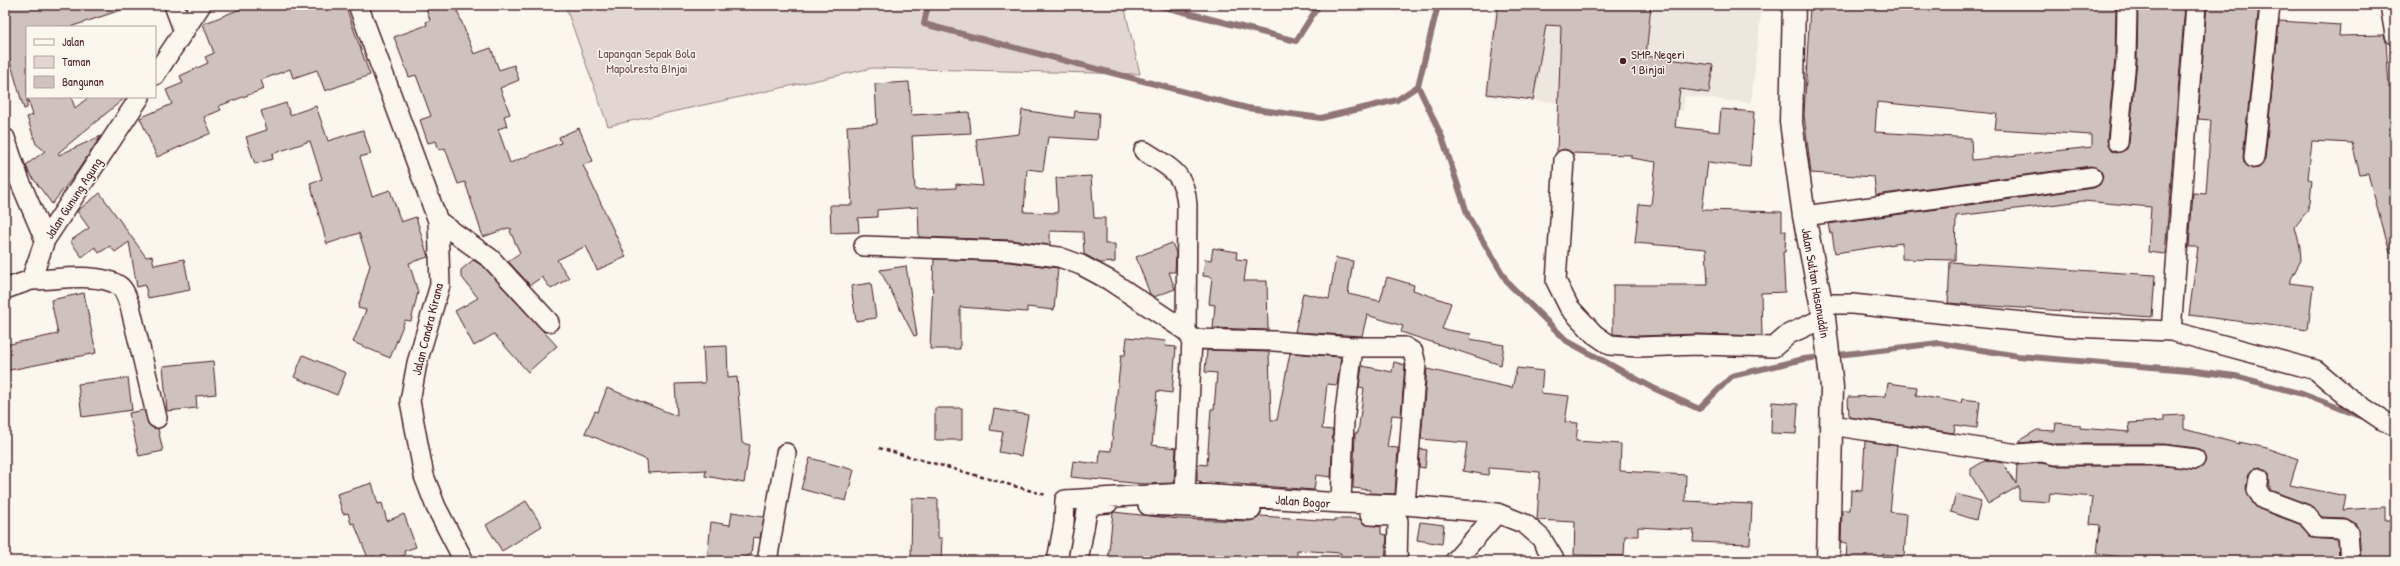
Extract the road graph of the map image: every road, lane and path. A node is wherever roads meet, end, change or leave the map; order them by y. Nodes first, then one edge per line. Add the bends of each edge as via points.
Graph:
1 (174, 5) edge
2 (201, 5) edge
3 (358, 5) edge
4 (1794, 5) edge
5 (2127, 5) edge
6 (2196, 5) edge
7 (2270, 5) edge
8 (2390, 5) edge
9 (184, 32) junction
10 (2395, 36) edge
11 (156, 74) edge
12 (139, 98) edge
13 (5, 138) edge
14 (2118, 142) dead end
15 (1144, 151) dead end
16 (2254, 158) dead end
17 (1564, 160) dead end
18 (2092, 177) dead end
19 (1804, 216) junction
20 (438, 221) junction
21 (45, 240) junction
22 (864, 246) dead end
23 (31, 280) junction
24 (5, 289) edge
25 (1823, 316) junction
26 (549, 322) dead end
27 (2171, 331) junction
28 (1189, 335) junction
29 (1353, 347) junction
30 (157, 418) dead end
31 (1831, 426) junction
32 (2395, 426) edge
33 (879, 448) dead end
34 (786, 452) dead end
35 (2196, 459) dead end
36 (2259, 478) dead end
37 (1185, 493) junction
38 (1065, 500) junction
39 (1341, 503) junction
40 (1405, 505) junction
41 (1497, 513) junction
42 (1465, 557) edge
43 (464, 561) edge
44 (767, 561) edge
45 (1057, 561) edge
46 (1078, 561) edge
47 (1397, 561) edge
48 (1555, 561) edge
49 (1828, 561) edge
50 (2350, 561) edge

1 - 9 street
2 - 9 street
3 - 20 street, Jalan Candra Kirana
4 - 19 main road, Jalan Sultan Hasanuddin via 1791,122
5 - 14 street via 2126,60
6 - 27 street
7 - 16 street
8 - 10 street
9 - 11 street
12 - 21 street, Jalan Gunung Agung
13 - 21 street via 19,180
15 - 28 street via 1180,176 1187,194
17 - 25 street via 1556,281 1568,307 1594,334 1610,345 1774,347 1789,334
18 - 19 street
19 - 25 main road, Jalan Sultan Hasanuddin
20 - 26 street via 491,258
20 - 43 street, Jalan Candra Kirana via 440,285 417,363 410,402 424,476 436,507
21 - 23 street, Jalan Gunung Agung
22 - 28 street via 1010,251 1059,257 1109,280
23 - 24 street
23 - 30 street via 90,277 118,285 130,306
25 - 27 street via 1852,304 2071,327
25 - 31 main road, Jalan Sultan Hasanuddin via 1832,387
27 - 32 street via 2316,370 2354,401 2384,422
28 - 29 street
28 - 37 street
29 - 39 street via 1344,421
29 - 40 street via 1405,347 1414,355 1416,364
31 - 35 street via 2018,454 2042,452 2055,455 2164,455
31 - 49 main road, Jalan Sultan Hasanuddin
33 - 38 path
34 - 44 street
36 - 50 street via 2257,490 2263,499 2300,512 2317,528 2344,529 2348,532
37 - 38 street, Jalan Bogor
37 - 39 street, Jalan Bogor
38 - 45 street
39 - 40 street, Jalan Bogor
40 - 41 street, Jalan Bogor
41 - 42 street
41 - 48 street, Jalan Bogor via 1525,524 1541,538
46 - 47 street via 1087,511 1099,502 1392,516 1399,524

